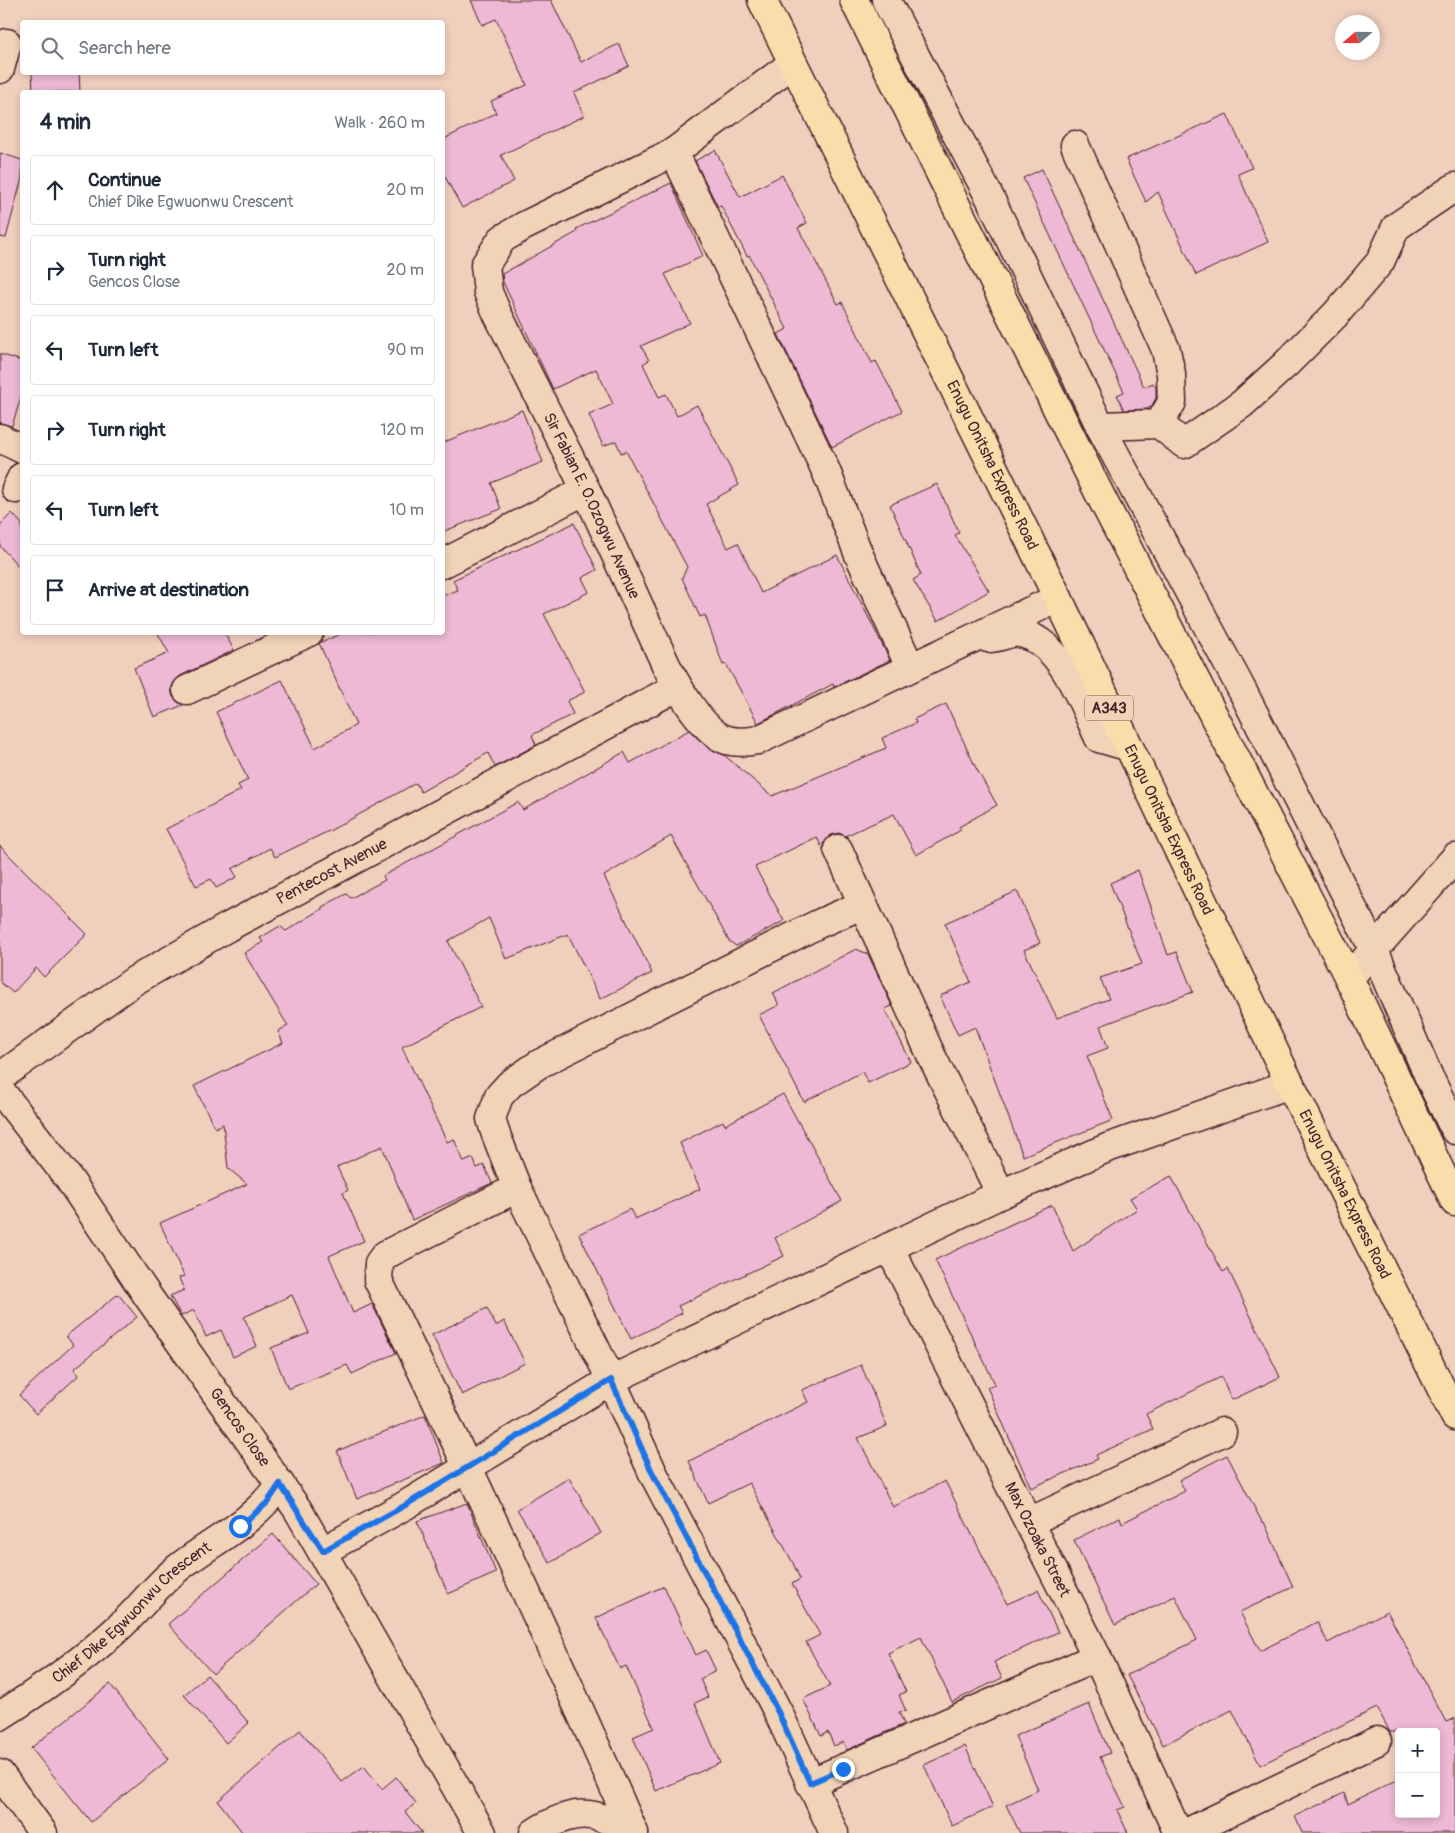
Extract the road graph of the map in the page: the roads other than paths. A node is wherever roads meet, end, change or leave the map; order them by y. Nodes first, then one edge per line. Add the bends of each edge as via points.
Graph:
1 (762, 0) edge
2 (854, 0) edge
3 (886, 0) edge
4 (7, 43) dead end
5 (792, 64) junction
6 (0, 69) edge
7 (1075, 145) dead end
8 (674, 152) junction
9 (1455, 187) edge
10 (1159, 424) junction
11 (1100, 426) junction
12 (0, 438) edge
13 (20, 448) edge
14 (586, 490) junction
15 (445, 562) edge
16 (1058, 598) junction
17 (302, 635) edge
18 (974, 637) junction
19 (910, 667) junction
20 (677, 687) junction
21 (187, 690) dead end
22 (1127, 746) junction
23 (838, 849) dead end
24 (1455, 858) edge
25 (862, 905) junction
26 (1374, 950) junction
27 (1349, 978) junction
28 (0, 1077) edge
29 (1290, 1084) junction
30 (0, 1090) edge
31 (1455, 1130) edge
32 (517, 1188) junction
33 (1001, 1194) junction
34 (1455, 1202) edge
35 (889, 1248) junction
36 (611, 1380) junction
37 (1455, 1416) edge
38 (1222, 1432) dead end
39 (468, 1466) junction
40 (280, 1484) junction
41 (1029, 1522) junction
42 (323, 1551) junction
43 (1097, 1657) junction
44 (0, 1716) edge
45 (1377, 1741) dead end
46 (0, 1774) edge
47 (810, 1783) junction
48 (43, 1833) edge
49 (482, 1833) edge
50 (534, 1833) edge
51 (634, 1833) edge
52 (834, 1833) edge
53 (1178, 1833) edge
54 (1186, 1833) edge

1 - 5 highway, Enugu Onitsha Express Road / A343
2 - 27 highway via 1099,493
3 - 11 street via 988,194
4 - 6 street
5 - 8 street, Sir Fabian E. O.Ozogwu Avenue
5 - 16 highway, Enugu Onitsha Express Road / A343
7 - 10 street via 1166,350 1172,402
8 - 14 street, Sir Fabian E. O.Ozogwu Avenue via 502,239 485,265 488,292 497,313
8 - 19 street via 826,472 859,555
9 - 10 street via 1396,227 1380,262 1335,315 1242,404 1184,444
10 - 11 street
11 - 26 street via 1243,692
12 - 13 street
14 - 15 street
14 - 20 street, Sir Fabian E. O.Ozogwu Avenue
16 - 18 street, Sir Fabian E. O.Ozogwu Avenue
16 - 22 highway, Enugu Onitsha Express Road / A343
17 - 21 street
18 - 19 street, Sir Fabian E. O.Ozogwu Avenue
18 - 22 street via 997,639 1017,632 1034,638 1052,652 1071,679 1099,738
19 - 20 street, Sir Fabian E. O.Ozogwu Avenue via 758,740 743,742 725,740 708,727
20 - 28 street, Pentecost Avenue via 228,927 134,981
22 - 29 highway, Enugu Onitsha Express Road / A343
23 - 25 street
24 - 26 street
25 - 32 street via 539,1064 510,1084 499,1096 491,1119
25 - 33 street via 932,1057
26 - 27 street
26 - 31 street
27 - 34 highway
29 - 33 street via 1107,1148
29 - 37 highway, Enugu Onitsha Express Road / A343
30 - 40 street, Gencos Close via 69,1179
32 - 36 street
32 - 39 street via 385,1255 377,1269 378,1280
33 - 35 street
35 - 36 street
35 - 41 street, Max Ozoaka Street
36 - 39 street
36 - 47 street via 652,1472 766,1688
38 - 41 street
39 - 42 street
39 - 51 street via 567,1678
40 - 42 street, Gencos Close
40 - 44 street, Chief Dike Egwuonwu Crescent via 255,1514 176,1569 118,1629 69,1670
41 - 43 street, Max Ozoaka Street
42 - 49 street, Gencos Close
43 - 47 street
43 - 53 street, Max Ozoaka Street
45 - 54 street
46 - 48 street
47 - 52 street
50 - 51 street via 571,1815 606,1818

